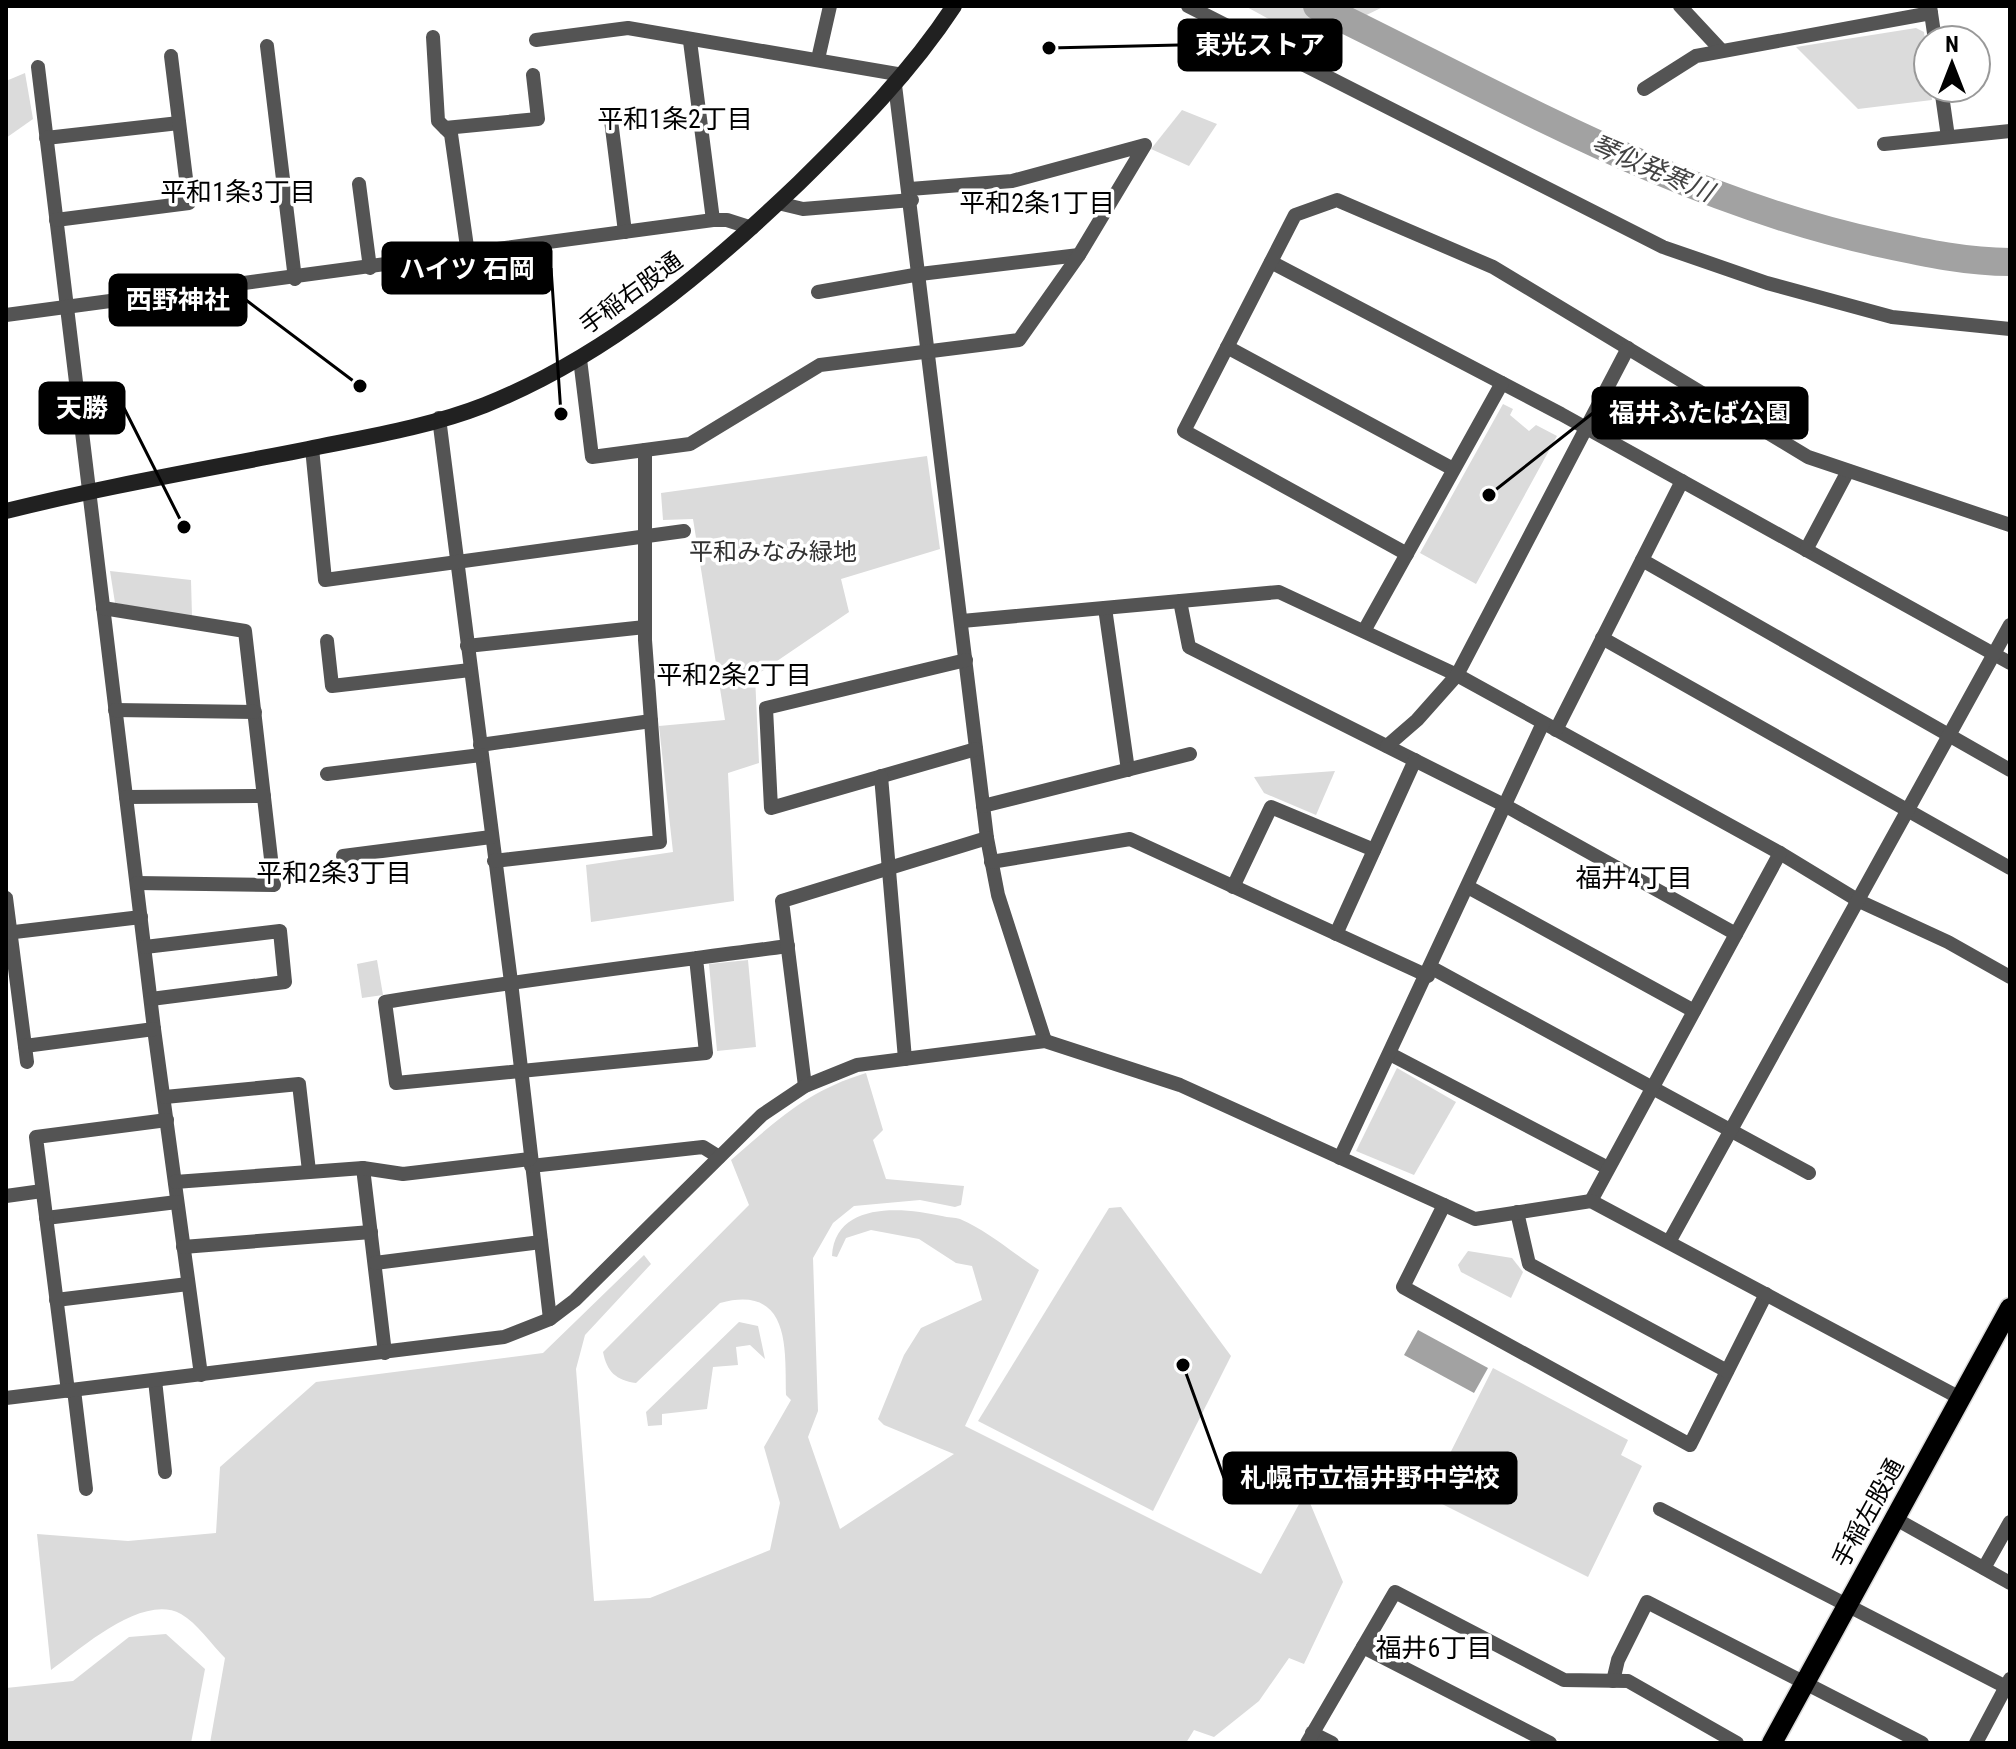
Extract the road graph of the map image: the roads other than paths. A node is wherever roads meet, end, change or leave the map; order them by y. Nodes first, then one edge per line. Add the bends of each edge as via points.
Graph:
1 (830, 6) edge
2 (954, 6) edge
3 (1188, 6) edge
4 (1680, 6) edge
5 (1930, 9) edge
6 (433, 37) dead end
7 (536, 40) dead end
8 (690, 41) junction
9 (267, 46) dead end
10 (1721, 50) junction
11 (171, 56) dead end
12 (818, 59) junction
13 (38, 67) dead end
14 (533, 75) dead end
15 (899, 80) junction
16 (1644, 89) dead end
17 (1943, 104) edge
18 (611, 120) dead end
19 (179, 123) junction
20 (445, 128) junction
21 (2010, 131) edge
22 (1948, 137) junction
23 (46, 138) junction
24 (1884, 144) dead end
25 (359, 184) dead end
26 (911, 195) junction
27 (778, 203) junction
28 (56, 220) junction
29 (713, 220) junction
30 (752, 228) junction
31 (625, 232) junction
32 (468, 254) junction
33 (1079, 255) junction
34 (1271, 262) junction
35 (370, 268) junction
36 (920, 274) junction
37 (295, 279) junction
38 (818, 292) dead end
39 (67, 307) junction
40 (6, 315) edge
41 (2010, 329) edge
42 (1227, 347) junction
43 (1628, 348) junction
44 (930, 353) junction
45 (580, 359) junction
46 (1502, 383) junction
47 (439, 418) junction
48 (1588, 429) junction
49 (312, 448) junction
50 (645, 450) junction
51 (1453, 469) junction
52 (1848, 471) junction
53 (1682, 481) junction
54 (88, 490) junction
55 (6, 511) edge
56 (2010, 525) edge
57 (684, 531) dead end
58 (645, 537) junction
59 (1806, 550) junction
60 (1407, 554) junction
61 (1642, 560) junction
62 (457, 561) junction
63 (1180, 601) junction
64 (103, 608) junction
65 (1105, 608) junction
66 (962, 621) junction
67 (2010, 625) edge
68 (645, 627) junction
69 (1364, 631) junction
70 (1602, 638) junction
71 (327, 641) dead end
72 (467, 646) junction
73 (1994, 654) junction
74 (966, 660) junction
75 (2010, 663) edge
76 (470, 670) junction
77 (1457, 675) junction
78 (115, 710) junction
79 (255, 712) junction
80 (651, 721) junction
81 (1550, 726) junction
82 (1950, 735) junction
83 (1387, 746) junction
84 (976, 749) junction
85 (480, 750) junction
86 (1190, 754) dead end
87 (1415, 760) junction
88 (1128, 770) junction
89 (2010, 770) edge
90 (327, 774) dead end
91 (881, 776) junction
92 (264, 796) junction
93 (126, 797) junction
94 (983, 806) junction
95 (1506, 806) junction
96 (1907, 813) junction
97 (491, 837) junction
98 (987, 838) junction
99 (1374, 850) junction
100 (1780, 853) junction
101 (343, 856) dead end
102 (494, 861) junction
103 (991, 862) junction
104 (889, 868) junction
105 (2010, 868) edge
106 (137, 883) junction
107 (1233, 887) junction
108 (1468, 887) junction
109 (6, 898) edge
110 (1859, 901) junction
111 (141, 917) junction
112 (8, 933) edge
113 (1336, 934) junction
114 (1736, 934) junction
115 (788, 946) junction
116 (145, 947) junction
117 (696, 958) junction
118 (1430, 972) junction
119 (2010, 977) edge
120 (511, 982) junction
121 (151, 999) junction
122 (1694, 1011) junction
123 (154, 1029) junction
124 (1045, 1041) junction
125 (25, 1046) junction
126 (1390, 1054) junction
127 (905, 1059) junction
128 (27, 1062) dead end
129 (521, 1072) junction
130 (805, 1086) junction
131 (1652, 1089) junction
132 (165, 1097) junction
133 (167, 1120) junction
134 (1731, 1132) junction
135 (719, 1157) junction
136 (1340, 1158) junction
137 (531, 1162) junction
138 (363, 1168) junction
139 (1608, 1168) junction
140 (309, 1171) junction
141 (1809, 1173) dead end
142 (175, 1182) junction
143 (42, 1191) junction
144 (6, 1196) edge
145 (1591, 1201) junction
146 (177, 1202) junction
147 (1444, 1205) junction
148 (1517, 1212) junction
149 (46, 1218) junction
150 (371, 1232) junction
151 (541, 1242) junction
152 (1669, 1242) junction
153 (183, 1247) junction
154 (375, 1263) junction
155 (188, 1284) junction
156 (1766, 1294) junction
157 (56, 1300) junction
158 (2010, 1308) edge
159 (550, 1319) junction
160 (385, 1353) junction
161 (1727, 1371) junction
162 (201, 1375) junction
163 (155, 1380) junction
164 (71, 1390) junction
165 (6, 1398) edge
166 (1960, 1398) junction
167 (165, 1472) dead end
168 (86, 1489) dead end
169 (1660, 1509) dead end
170 (1894, 1518) junction
171 (2010, 1522) edge
172 (1984, 1568) junction
173 (2010, 1583) edge
174 (1848, 1603) junction
175 (1363, 1647) junction
176 (1805, 1680) junction
177 (1613, 1681) junction
178 (2009, 1685) edge
179 (1310, 1738) edge
180 (1332, 1743) edge
181 (1550, 1743) edge
182 (1737, 1743) edge
183 (1772, 1743) edge
184 (1922, 1743) edge
185 (1976, 1743) edge

1 - 12 street
2 - 15 street, 手稲右股通
3 - 41 street via 1663,247 1767,283 1892,317
4 - 10 street
5 - 10 street
6 - 20 street via 438,121
7 - 8 street via 628,28
8 - 12 street
8 - 29 street
9 - 37 street
10 - 16 street via 1696,56
11 - 19 street
12 - 15 street
13 - 23 street
14 - 20 street via 538,119
15 - 26 street
15 - 27 street, 手稲右股通
17 - 22 street
18 - 31 street
19 - 23 street
19 - 28 street via 189,203
20 - 32 street via 451,134
21 - 22 street
22 - 24 street
23 - 28 street
25 - 35 street
26 - 27 street via 803,209
26 - 33 street via 1012,181 1145,145
26 - 36 street
27 - 30 street, 手稲右股通
28 - 39 street
29 - 30 street
29 - 31 street
30 - 45 street, 手稲右股通 via 639,320
31 - 32 street
32 - 35 street
33 - 36 street
33 - 44 street via 1019,340
34 - 42 street
34 - 43 street via 1295,215 1337,200 1493,267
34 - 46 street
35 - 37 street
36 - 38 street
36 - 44 street
37 - 39 street
39 - 40 street
39 - 54 street
42 - 51 street
42 - 60 street via 1184,431
43 - 48 street
43 - 52 street via 1808,457
44 - 50 street via 820,365 690,444
44 - 66 street
45 - 47 street, 手稲右股通 via 484,405
45 - 50 street via 592,457
46 - 48 street
46 - 51 street
47 - 49 street, 手稲右股通
47 - 62 street
48 - 53 street
48 - 77 street
49 - 54 street, 手稲右股通
49 - 62 street via 325,580
50 - 58 street
51 - 60 street
52 - 56 street
52 - 59 street
53 - 59 street
53 - 61 street
54 - 55 street, 手稲右股通
54 - 64 street
57 - 58 street
58 - 62 street
58 - 68 street
59 - 73 street
60 - 69 street
61 - 70 street
61 - 82 street
62 - 72 street
63 - 65 street
63 - 69 street via 1279,592
63 - 83 street via 1189,647
64 - 78 street
64 - 79 street via 245,631
65 - 66 street
65 - 88 street
66 - 74 street
67 - 73 street
68 - 72 street
68 - 80 street
69 - 77 street
70 - 81 street
70 - 96 street
71 - 76 street via 332,686
72 - 76 street
73 - 75 street
73 - 82 street
74 - 84 street
74 - 91 street via 766,708 771,808
76 - 85 street
77 - 81 street
77 - 83 street
78 - 79 street
78 - 93 street
79 - 92 street
80 - 85 street
80 - 102 street via 660,842
81 - 95 street
81 - 100 street
82 - 89 street
82 - 96 street
83 - 87 street
84 - 91 street
84 - 94 street
85 - 90 street
85 - 97 street
86 - 88 street
87 - 95 street
87 - 99 street
88 - 94 street
91 - 104 street
92 - 93 street
92 - 106 street via 274,885
93 - 106 street
94 - 98 street
95 - 108 street
95 - 114 street
96 - 105 street
96 - 110 street
97 - 101 street
97 - 102 street
98 - 103 street
98 - 104 street
99 - 107 street via 1271,807
99 - 113 street
100 - 110 street
100 - 114 street
102 - 120 street
103 - 107 street via 1130,839
103 - 124 street
104 - 115 street via 782,901
104 - 127 street
106 - 111 street
107 - 113 street
108 - 118 street
108 - 122 street
109 - 112 street
110 - 119 street
110 - 134 street
111 - 112 street
111 - 116 street
112 - 125 street
113 - 118 street
114 - 122 street
115 - 117 street
115 - 130 street
116 - 121 street
116 - 121 street via 280,931 285,982
117 - 120 street
117 - 129 street via 706,1053
118 - 126 street
118 - 131 street
120 - 129 street
120 - 129 street via 385,1002 396,1083
121 - 123 street
122 - 131 street
123 - 125 street
123 - 132 street
124 - 127 street
124 - 136 street via 1180,1085
125 - 128 street
126 - 136 street
126 - 139 street
127 - 130 street via 857,1065
129 - 137 street
130 - 135 street via 762,1115
131 - 134 street
131 - 139 street
132 - 133 street
132 - 140 street via 299,1084
133 - 142 street
133 - 143 street via 36,1137
134 - 141 street
134 - 152 street
135 - 137 street via 703,1147
135 - 159 street
136 - 147 street
137 - 138 street via 403,1174
137 - 151 street
138 - 140 street
138 - 150 street
139 - 145 street
140 - 142 street
142 - 146 street
143 - 144 street
143 - 149 street
145 - 148 street
145 - 152 street
146 - 149 street
146 - 153 street
147 - 148 street via 1475,1219
147 - 161 street via 1403,1287 1690,1445
148 - 161 street via 1529,1264
149 - 157 street
150 - 153 street
150 - 154 street
151 - 154 street
151 - 159 street
152 - 156 street
153 - 155 street
154 - 160 street
155 - 157 street
155 - 162 street
156 - 161 street
156 - 166 street
157 - 164 street
158 - 166 main road, 手稲左股通
159 - 160 street via 504,1337
160 - 162 street
162 - 163 street
163 - 164 street
163 - 167 street
164 - 165 street
164 - 168 street
166 - 170 main road, 手稲左股通
169 - 174 street
170 - 172 street
170 - 174 main road, 手稲左股通
171 - 172 street
172 - 173 street
174 - 176 main road, 手稲左股通
174 - 178 street
175 - 177 street via 1395,1592 1564,1680
175 - 179 street
175 - 181 street
176 - 177 street via 1647,1602
176 - 183 main road, 手稲左股通
176 - 184 street
177 - 182 street via 1628,1681
178 - 185 street
179 - 180 street

